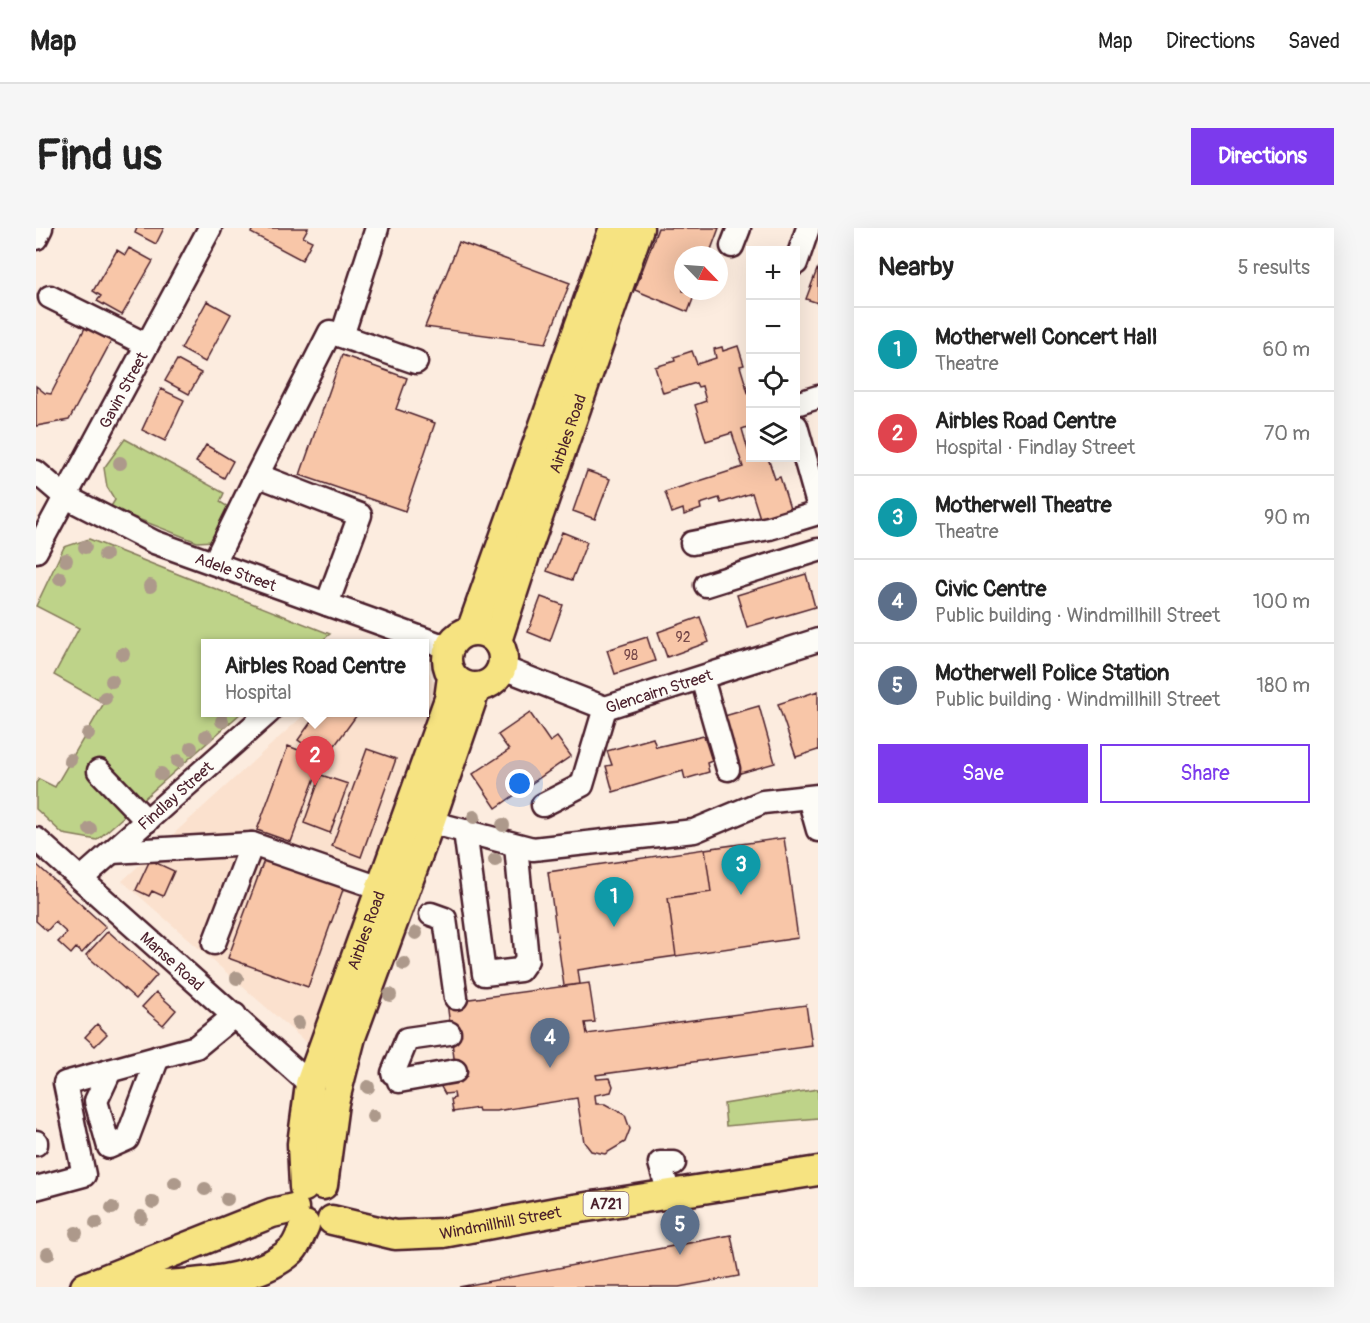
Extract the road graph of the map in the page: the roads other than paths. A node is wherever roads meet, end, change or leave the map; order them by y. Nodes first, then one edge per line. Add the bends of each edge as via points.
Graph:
1 (41, 228) edge
2 (210, 228) edge
3 (377, 228) edge
4 (614, 228) edge
5 (639, 228) edge
6 (808, 228) edge
7 (36, 238) edge
8 (800, 250) edge
9 (51, 297) dead end
10 (342, 336) junction
11 (147, 345) junction
12 (416, 362) dead end
13 (818, 397) edge
14 (800, 402) edge
15 (800, 443) edge
16 (36, 472) edge
17 (253, 483) junction
18 (64, 496) junction
19 (818, 504) edge
20 (818, 513) edge
21 (692, 543) dead end
22 (818, 550) edge
23 (36, 551) edge
24 (214, 564) junction
25 (706, 585) dead end
26 (327, 604) junction
27 (460, 639) junction
28 (818, 640) edge
29 (500, 655) junction
30 (702, 678) junction
31 (464, 683) junction
32 (605, 708) junction
33 (263, 717) edge
34 (728, 769) dead end
35 (99, 771) dead end
36 (814, 797) edge
37 (543, 805) dead end
38 (147, 821) junction
39 (430, 822) junction
40 (818, 830) edge
41 (465, 831) junction
42 (36, 838) edge
43 (252, 844) junction
44 (516, 846) junction
45 (112, 852) junction
46 (81, 879) junction
47 (380, 888) junction
48 (431, 914) dead end
49 (214, 943) dead end
50 (456, 998) dead end
51 (235, 1015) junction
52 (449, 1033) dead end
53 (158, 1057) junction
54 (110, 1071) junction
55 (454, 1071) dead end
56 (310, 1084) junction
57 (104, 1128) junction
58 (76, 1139) junction
59 (674, 1163) dead end
60 (817, 1175) edge
61 (36, 1188) edge
62 (669, 1194) junction
63 (316, 1204) junction
64 (85, 1287) edge
65 (121, 1287) edge

1 - 7 street
2 - 11 street, Gavin Street
3 - 10 street
4 - 27 main road, Airbles Road
5 - 29 main road, Airbles Road via 528,546
6 - 8 street
9 - 11 street
10 - 12 street
10 - 17 street via 330,332
11 - 18 street, Gavin Street
13 - 14 street
15 - 19 street
16 - 18 street, Adele Street
17 - 24 street
17 - 26 street via 262,477 360,515
18 - 23 street, Gavin Street
18 - 24 street, Adele Street via 154,542
20 - 21 street via 769,528
22 - 25 street
24 - 26 street, Adele Street
26 - 27 street, Adele Street
27 - 29 main road via 482,632
27 - 31 main road, Airbles Road via 447,665
28 - 30 street, Glencairn Street
29 - 31 main road via 490,684
29 - 32 street, Glencairn Street
30 - 32 street, Glencairn Street
30 - 34 street
31 - 39 main road, Airbles Road
31 - 47 main road, Airbles Road via 450,699
32 - 37 street via 582,785
33 - 38 street, Findlay Street
35 - 38 street
36 - 40 street
36 - 44 street via 763,802 694,831 533,849
38 - 45 street, Findlay Street
39 - 41 street
39 - 63 main road, Airbles Road via 351,1037 334,1102
41 - 44 street
41 - 44 street via 483,974 520,970 527,960
42 - 46 street, Manse Road
43 - 45 street
43 - 47 street
43 - 49 street
45 - 46 street, Findlay Street
46 - 51 street, Manse Road
47 - 56 main road, Airbles Road
48 - 50 street via 445,919
51 - 53 street via 196,1047
51 - 56 street, Manse Road
52 - 55 street via 407,1039 396,1077
53 - 54 street
53 - 57 street via 127,1139 110,1147
54 - 57 street via 96,1101
54 - 58 street via 65,1083
56 - 63 main road, Airbles Road via 302,1144
57 - 58 street
58 - 61 street via 84,1175
59 - 62 street via 660,1163
60 - 62 main road, Windmillhill Street / A721
62 - 63 main road, Windmillhill Street / A721 via 443,1233 394,1234
63 - 64 main road, Windmillhill Street / A721 via 272,1213
63 - 65 main road via 292,1250 257,1271 212,1281

